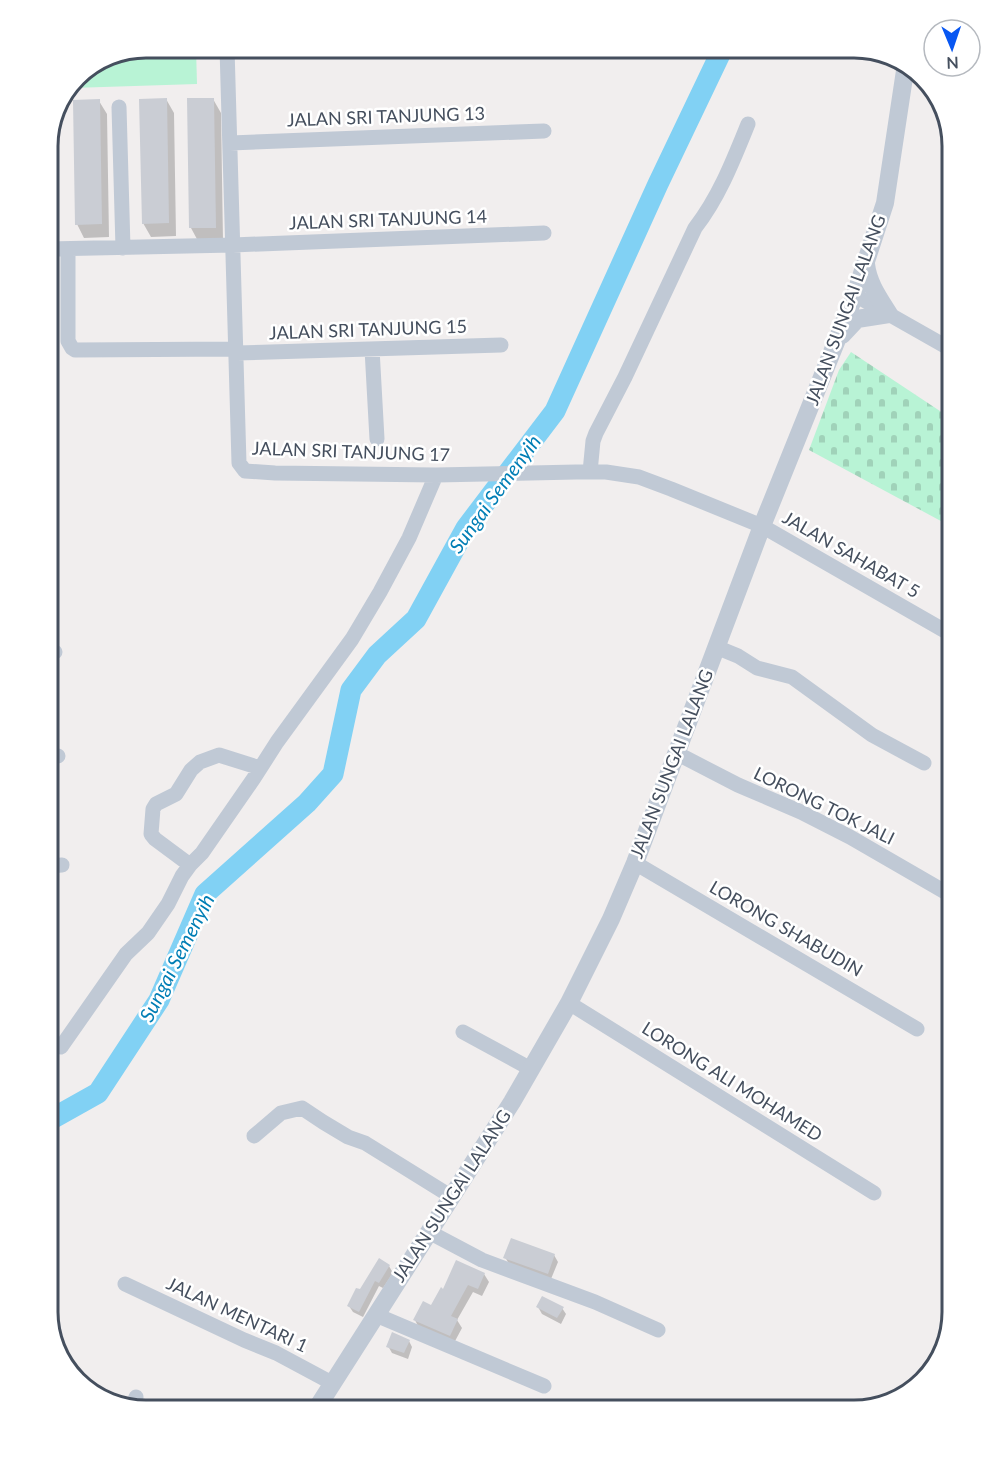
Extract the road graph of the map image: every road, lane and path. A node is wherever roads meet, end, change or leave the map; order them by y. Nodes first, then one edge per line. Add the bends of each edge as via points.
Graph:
1 (227, 59) edge
2 (904, 75) edge
3 (119, 107) dead end
4 (748, 124) dead end
5 (544, 131) dead end
6 (230, 143) junction
7 (544, 233) dead end
8 (233, 245) junction
9 (123, 248) junction
10 (59, 249) edge
11 (68, 249) junction
12 (866, 262) junction
13 (855, 295) junction
14 (889, 314) junction
15 (837, 340) junction
16 (942, 344) edge
17 (501, 345) dead end
18 (372, 349) junction
19 (236, 351) junction
20 (377, 439) dead end
21 (590, 472) junction
22 (436, 475) junction
23 (762, 526) junction
24 (942, 629) edge
25 (716, 647) junction
26 (676, 753) junction
27 (924, 763) dead end
28 (260, 768) junction
29 (634, 863) junction
30 (190, 865) junction
31 (942, 890) edge
32 (569, 1004) junction
33 (917, 1029) dead end
34 (463, 1032) dead end
35 (61, 1047) dead end
36 (531, 1069) junction
37 (254, 1136) dead end
38 (874, 1194) dead end
39 (452, 1197) junction
40 (429, 1232) junction
41 (125, 1284) dead end
42 (375, 1315) junction
43 (658, 1330) dead end
44 (332, 1383) junction
45 (544, 1386) dead end
46 (322, 1400) edge

1 - 6 street, JALAN SRI TANJUNG 17
2 - 12 street, JALAN SUNGAI LALANG via 885,203
3 - 9 street
4 - 21 street via 729,172 695,228 596,433
5 - 6 street, JALAN SRI TANJUNG 13
6 - 8 street, JALAN SRI TANJUNG 17
7 - 8 street, JALAN SRI TANJUNG 14
8 - 9 street, JALAN SRI TANJUNG 14
8 - 19 street, JALAN SRI TANJUNG 17
9 - 11 street, JALAN SRI TANJUNG 14
10 - 11 street, JALAN SRI TANJUNG 14
11 - 19 street, JALAN SRI TANJUNG 15 via 69,341 75,351
12 - 13 street, JALAN SUNGAI LALANG
12 - 14 street via 867,276
13 - 14 street
13 - 15 street, JALAN SUNGAI LALANG
14 - 15 street via 857,319
14 - 16 street
15 - 23 street, JALAN SUNGAI LALANG
17 - 18 street, JALAN SRI TANJUNG 15
18 - 19 street, JALAN SRI TANJUNG 15
18 - 20 street
19 - 22 street, JALAN SRI TANJUNG 17 via 239,463 245,471
21 - 22 street, JALAN SRI TANJUNG 17
21 - 23 street, JALAN SRI TANJUNG 17 via 639,477
22 - 28 street via 380,592
23 - 24 street, JALAN SAHABAT 5
23 - 25 street, JALAN SUNGAI LALANG
25 - 26 street, JALAN SUNGAI LALANG
25 - 27 street via 756,668 792,677 872,735
26 - 29 street, JALAN SUNGAI LALANG
26 - 31 street, LORONG TOK JALI via 850,837
28 - 30 street
28 - 30 street via 219,754 200,762 176,794 156,804 152,834
29 - 32 street, JALAN SUNGAI LALANG
29 - 33 street, LORONG SHABUDIN
30 - 35 street via 148,933 126,954
32 - 36 street, JALAN SUNGAI LALANG
32 - 38 street, LORONG ALI MOHAMED
34 - 36 street
36 - 39 street, JALAN SUNGAI LALANG
37 - 39 street via 281,1113 302,1108
39 - 40 street, JALAN SUNGAI LALANG
40 - 42 street, JALAN SUNGAI LALANG
40 - 43 street via 482,1260
41 - 44 street, JALAN MENTARI 1
42 - 44 street, JALAN SUNGAI LALANG
42 - 45 street
44 - 46 street, JALAN SUNGAI LALANG

